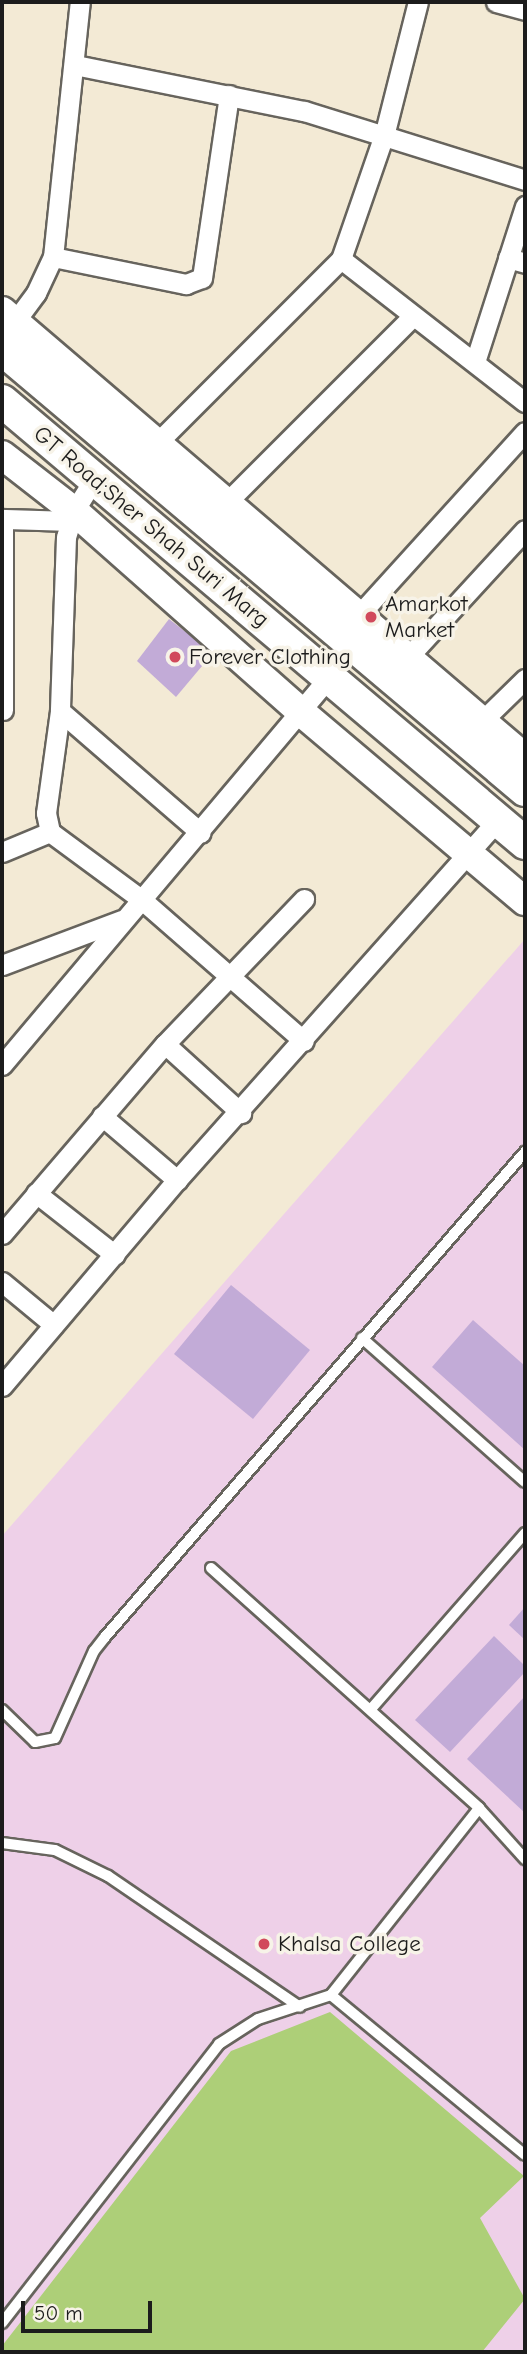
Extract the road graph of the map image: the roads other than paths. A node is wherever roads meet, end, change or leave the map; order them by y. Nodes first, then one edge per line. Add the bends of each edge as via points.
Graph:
1 (79, 2) edge
2 (418, 2) edge
3 (496, 2) edge
4 (525, 10) edge
5 (75, 65) junction
6 (229, 95) junction
7 (385, 132) junction
8 (525, 180) edge
9 (525, 206) edge
10 (53, 257) junction
11 (341, 259) junction
12 (517, 261) edge
13 (413, 316) junction
14 (5, 330) edge
15 (475, 362) junction
16 (2, 401) edge
17 (525, 402) edge
18 (525, 432) edge
19 (157, 443) junction
20 (2, 455) edge
21 (94, 479) junction
22 (227, 502) junction
23 (72, 516) junction
24 (2, 519) edge
25 (525, 530) edge
26 (358, 615) junction
27 (408, 656) junction
28 (329, 677) junction
29 (525, 679) edge
30 (3, 710) edge
31 (60, 711) junction
32 (301, 712) junction
33 (483, 720) junction
34 (525, 758) edge
35 (525, 790) edge
36 (498, 820) junction
37 (50, 832) junction
38 (201, 833) junction
39 (525, 843) edge
40 (2, 852) edge
41 (468, 855) junction
42 (141, 899) junction
43 (304, 900) dead end
44 (525, 901) edge
45 (124, 919) junction
46 (2, 965) edge
47 (230, 972) junction
48 (304, 1041) junction
49 (165, 1044) junction
50 (2, 1065) edge
51 (241, 1113) junction
52 (102, 1116) junction
53 (525, 1152) edge
54 (177, 1180) junction
55 (36, 1193) junction
56 (2, 1234) edge
57 (115, 1255) junction
58 (2, 1282) edge
59 (54, 1325) junction
60 (362, 1338) junction
61 (2, 1386) edge
62 (525, 1482) edge
63 (525, 1533) edge
64 (211, 1568) dead end
65 (371, 1709) junction
66 (2, 1710) edge
67 (479, 1808) junction
68 (2, 1843) edge
69 (525, 1859) edge
70 (331, 1995) junction
71 (300, 2007) junction
72 (525, 2155) edge
73 (2, 2323) edge

1 - 5 street
2 - 7 street
3 - 4 street
5 - 6 street
5 - 10 street
6 - 7 street
6 - 10 street via 202,278 186,284
7 - 8 street
7 - 11 street
9 - 12 street
10 - 14 street
11 - 13 street
11 - 19 street
12 - 15 street
13 - 15 street
13 - 22 street
14 - 19 main road
14 - 35 main road, GT Road;Sher Shah Suri Marg
15 - 17 street
16 - 21 main road, GT Road;Sher Shah Suri Marg
18 - 26 street
19 - 22 main road
20 - 23 main road
21 - 23 street
21 - 28 main road, GT Road;Sher Shah Suri Marg
22 - 26 main road
23 - 24 street
23 - 31 street
23 - 32 main road
24 - 30 street
25 - 27 street
26 - 27 main road
27 - 33 main road
28 - 32 street
28 - 36 main road, GT Road;Sher Shah Suri Marg
29 - 33 street
31 - 37 street via 46,813
31 - 38 street
32 - 38 street
32 - 41 main road
33 - 34 main road
36 - 39 main road, GT Road;Sher Shah Suri Marg
36 - 41 street
37 - 40 street
37 - 42 street
38 - 42 street
41 - 44 main road
41 - 48 street
42 - 45 street
42 - 47 street
43 - 47 street
45 - 46 street
45 - 50 street
47 - 48 street
47 - 49 street
48 - 51 street
49 - 51 street
49 - 52 street
51 - 54 street
52 - 54 street
52 - 55 street
53 - 60 lane
54 - 57 street
55 - 56 street
55 - 57 street
57 - 59 street
58 - 59 street
59 - 61 street
60 - 62 lane
60 - 66 lane via 94,1651 55,1738 35,1742
63 - 65 lane
64 - 65 lane
65 - 67 lane
67 - 69 lane
67 - 70 lane
68 - 71 lane via 55,1850 108,1876
70 - 71 lane
70 - 72 lane
71 - 73 lane via 258,2019 219,2044

